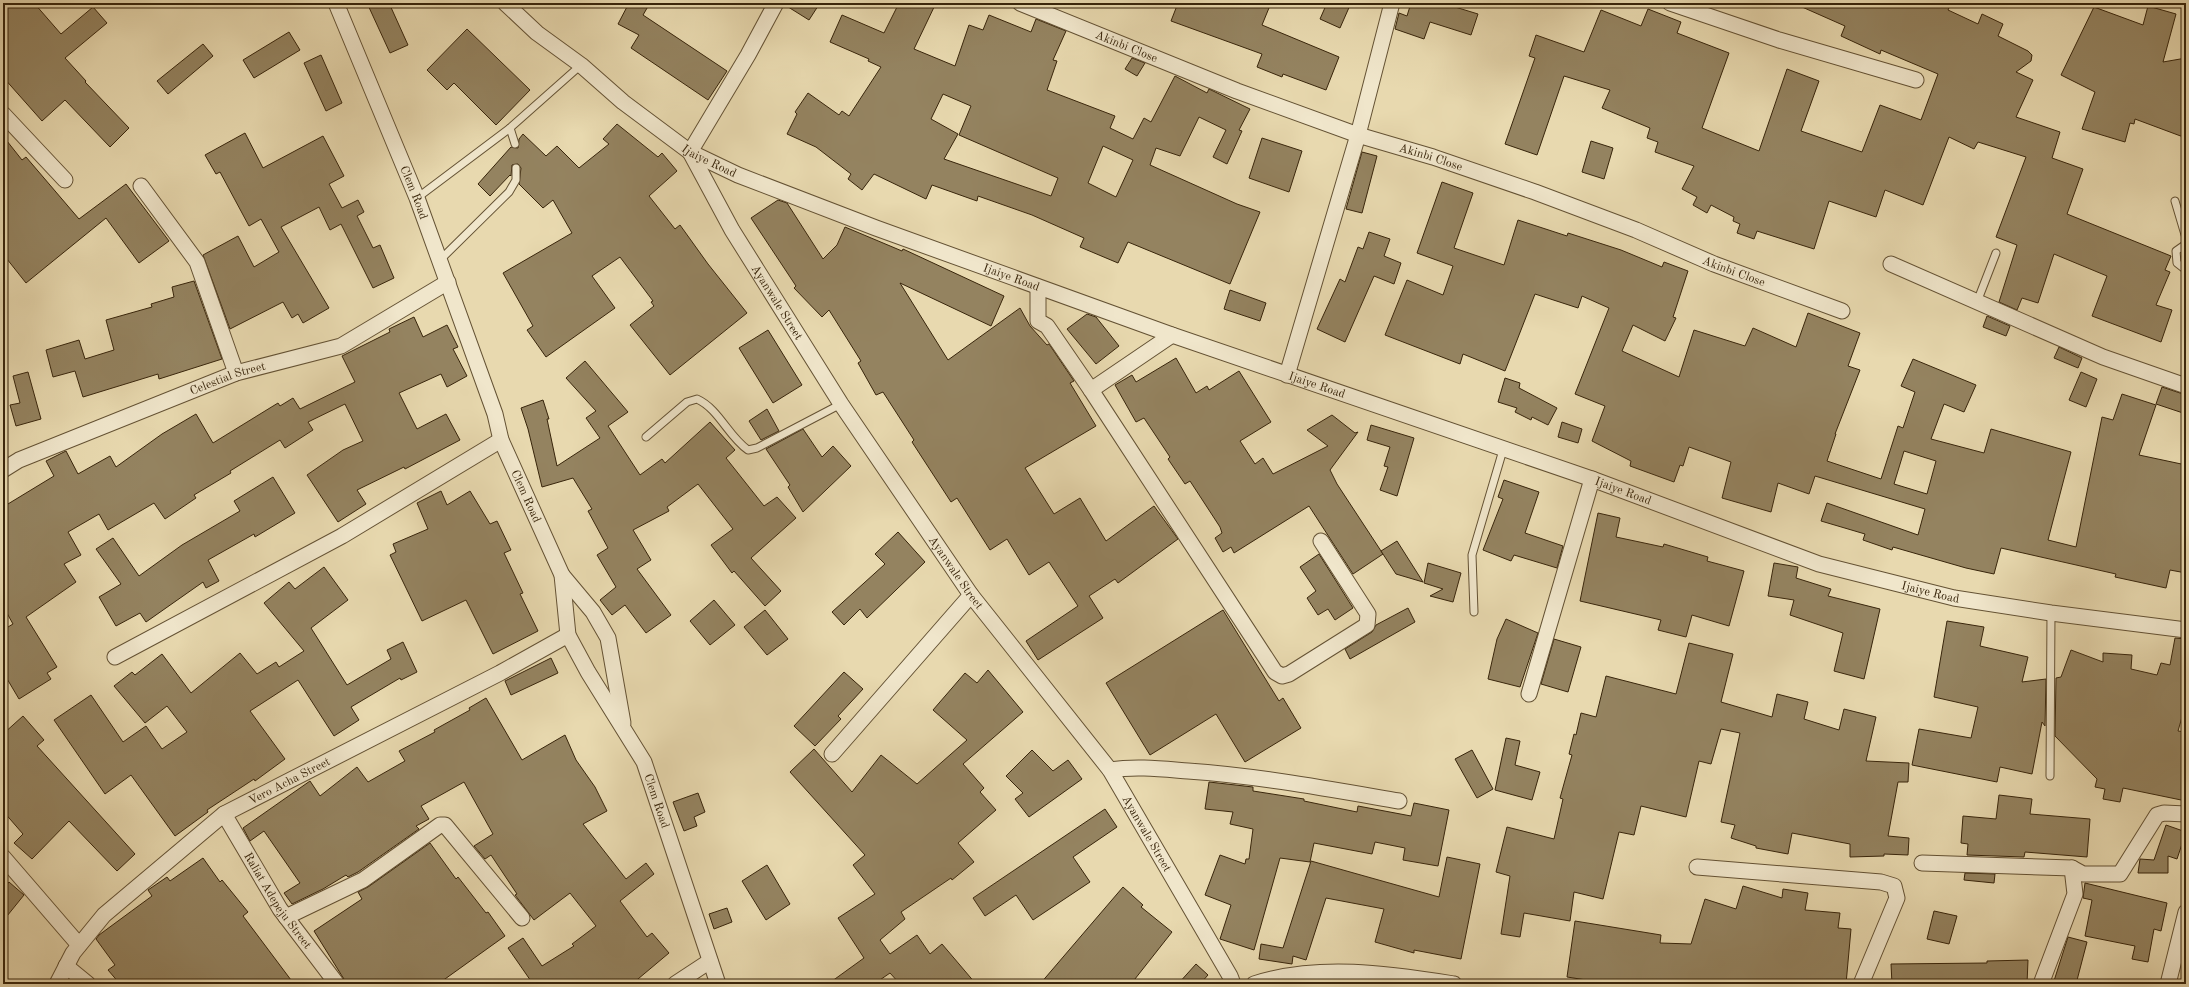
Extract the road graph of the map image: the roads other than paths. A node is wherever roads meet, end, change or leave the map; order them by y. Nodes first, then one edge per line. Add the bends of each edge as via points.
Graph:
1 (336, 3) edge
2 (505, 3) edge
3 (776, 3) edge
4 (1020, 3) edge
5 (1392, 3) edge
6 (1670, 3) edge
7 (520, 9) edge
8 (580, 66) junction
9 (1916, 80) dead end
10 (3, 114) edge
11 (510, 128) junction
12 (1358, 135) junction
13 (514, 144) dead end
14 (690, 152) junction
15 (516, 168) dead end
16 (65, 180) dead end
17 (140, 186) dead end
18 (417, 198) junction
19 (2174, 201) dead end
20 (2186, 238) edge
21 (2186, 244) edge
22 (1996, 253) dead end
23 (440, 260) junction
24 (1891, 264) dead end
25 (2186, 270) edge
26 (448, 282) junction
27 (1038, 287) junction
28 (1977, 302) junction
29 (1842, 312) dead end
30 (1172, 335) junction
31 (236, 373) junction
32 (1287, 375) junction
33 (2186, 386) edge
34 (1091, 390) junction
35 (841, 404) junction
36 (646, 437) dead end
37 (501, 440) junction
38 (1503, 450) junction
39 (3, 470) edge
40 (1592, 479) junction
41 (1321, 541) dead end
42 (562, 575) junction
43 (971, 595) junction
44 (1474, 612) dead end
45 (2051, 613) junction
46 (2186, 630) edge
47 (568, 635) junction
48 (115, 657) dead end
49 (1530, 694) dead end
50 (624, 730) junction
51 (832, 754) dead end
52 (1110, 770) junction
53 (2050, 776) dead end
54 (1399, 801) dead end
55 (224, 814) junction
56 (2186, 814) edge
57 (3, 857) edge
58 (1922, 863) dead end
59 (1697, 867) dead end
60 (2072, 868) junction
61 (2186, 912) edge
62 (286, 917) junction
63 (522, 918) dead end
64 (79, 945) junction
65 (710, 961) junction
66 (66, 966) junction
67 (57, 984) edge
68 (88, 984) edge
69 (337, 984) edge
70 (675, 984) edge
71 (718, 984) edge
72 (1233, 984) edge
73 (1254, 984) edge
74 (1454, 984) edge
75 (1861, 984) edge
76 (2041, 984) edge
77 (2168, 984) edge

1 - 18 street, Clem Road
2 - 7 street, Ijaiye Road
3 - 14 street
4 - 12 street, Akinbi Close via 1237,91
5 - 12 street
6 - 9 street via 1779,40
7 - 8 street, Ijaiye Road via 536,34
8 - 11 lane
8 - 14 street, Ijaiye Road
10 - 16 street
11 - 13 lane
11 - 18 lane
12 - 29 street, Akinbi Close via 1433,157 1535,192
12 - 32 street
14 - 27 street, Ijaiye Road via 745,178
14 - 35 street, Ayanwale Street via 732,230
15 - 23 lane via 516,180 510,192
17 - 31 street via 197,262
18 - 23 street, Clem Road
19 - 20 lane
21 - 25 lane via 2176,251 2177,263
22 - 28 lane
23 - 26 street, Clem Road
24 - 28 street
26 - 31 street, Celestial Street via 341,346
26 - 37 street, Clem Road via 495,414
27 - 30 street, Ijaiye Road
27 - 34 street via 1038,321 1047,326
28 - 33 street via 2103,357
30 - 32 street, Ijaiye Road
30 - 34 street
31 - 39 street, Celestial Street via 19,460
32 - 38 street, Ijaiye Road
34 - 41 street via 1275,672 1282,676 1367,625 1368,614
35 - 36 lane via 757,448 748,450 738,444 706,403 697,399 687,402
35 - 43 street, Ayanwale Street
37 - 42 street, Clem Road
37 - 48 street via 342,536
38 - 40 street, Ijaiye Road
38 - 44 lane via 1472,555
40 - 45 street, Ijaiye Road via 1820,564 1954,598
40 - 49 street
42 - 47 street, Clem Road
42 - 50 street via 593,612 608,638
43 - 51 street
43 - 52 street, Ayanwale Street
45 - 46 street, Ijaiye Road
45 - 53 lane
47 - 50 street, Clem Road
47 - 55 street, Vero Acha Street via 500,673
50 - 65 street, Clem Road via 644,762
52 - 54 street via 1131,766 1204,772 1280,781
52 - 72 street, Ayanwale Street
55 - 62 street, Raliat Adepeju Street
55 - 64 street, Vero Acha Street via 104,915
56 - 60 street via 2157,815 2120,874 2083,874
57 - 64 street
58 - 60 street
59 - 75 street via 1881,882 1894,886 1897,898
60 - 76 street via 2075,894
61 - 77 street
62 - 63 street via 363,880 445,825
62 - 69 street, Raliat Adepeju Street
64 - 66 street, Vero Acha Street
65 - 70 street
65 - 71 street, Clem Road
66 - 67 street, Vero Acha Street
66 - 68 street
73 - 74 street via 1324,971

